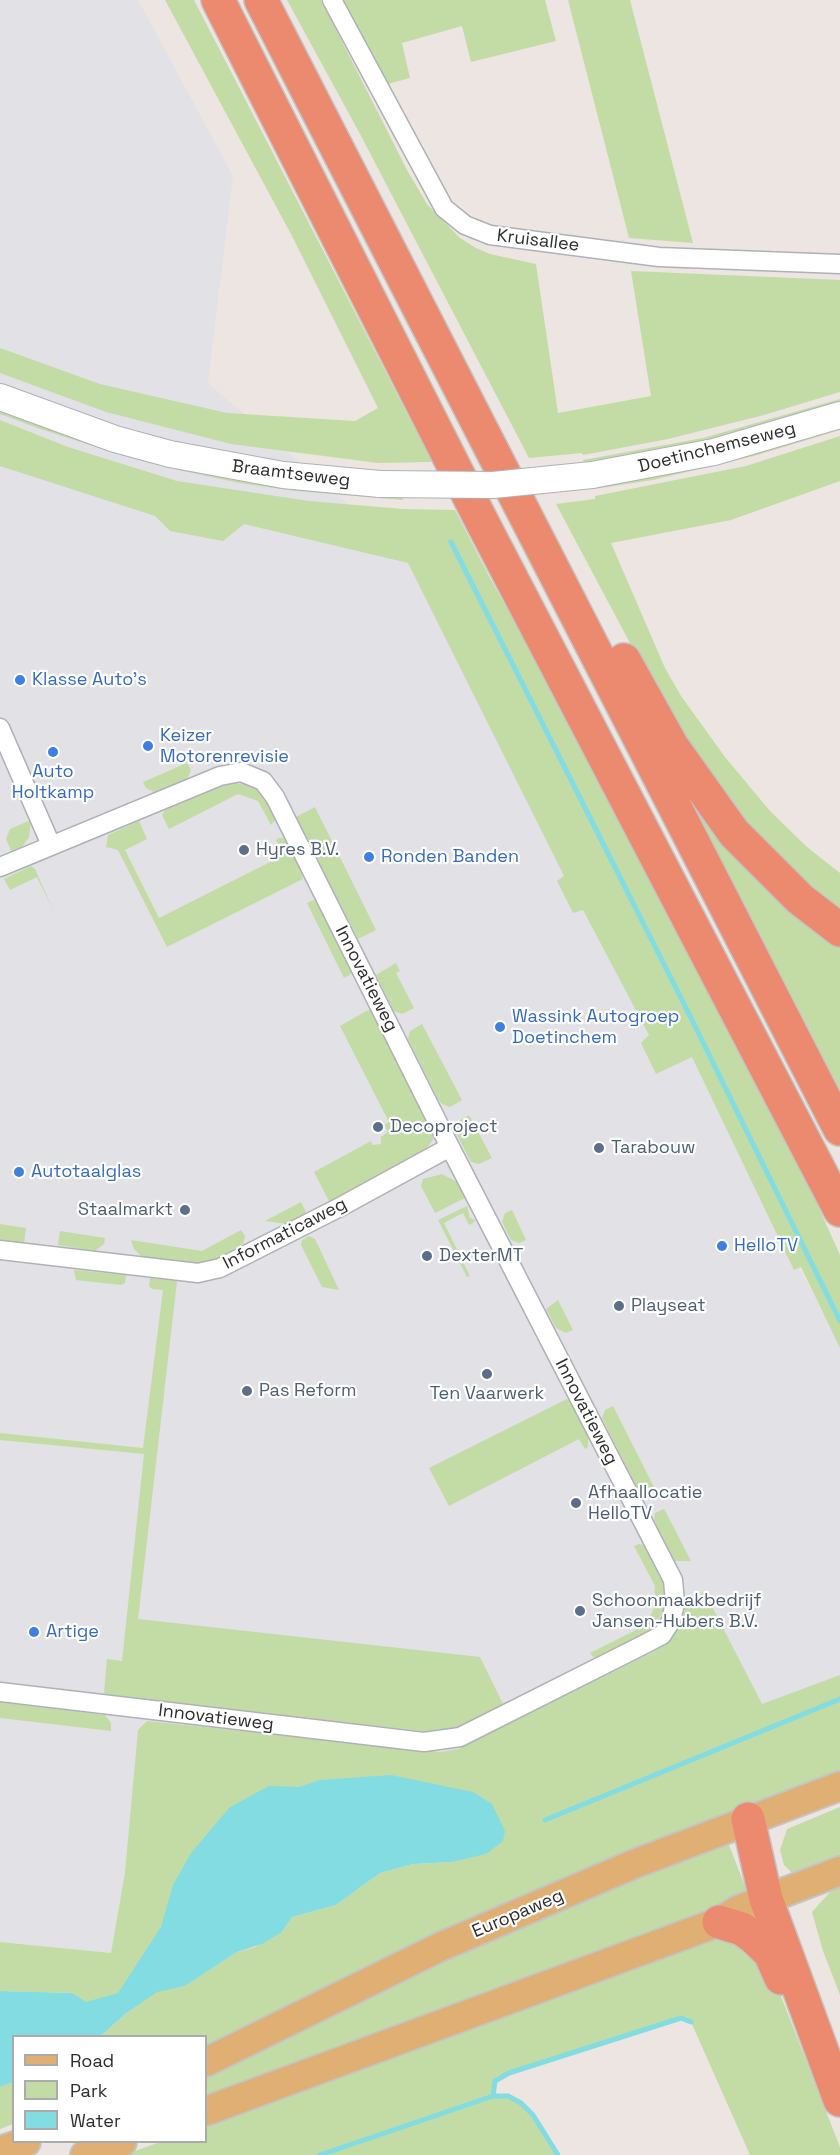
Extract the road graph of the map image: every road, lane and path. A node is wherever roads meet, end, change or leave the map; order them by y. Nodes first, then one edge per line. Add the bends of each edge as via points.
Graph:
1 (218, 0) edge
2 (261, 0) edge
3 (332, 0) edge
4 (840, 264) edge
5 (0, 397) edge
6 (840, 415) edge
7 (482, 431) junction
8 (592, 475) joint
9 (0, 728) edge
10 (51, 845) junction
11 (0, 867) edge
12 (840, 930) edge
13 (840, 1129) edge
14 (450, 1147) junction
15 (840, 1210) edge
16 (0, 1250) edge
17 (0, 1692) edge
18 (840, 1786) edge
19 (747, 1819) junction
20 (840, 1871) edge
21 (775, 1895) junction
22 (719, 1922) junction
23 (828, 2036) edge
24 (207, 2062) edge
25 (840, 2100) edge
26 (207, 2111) edge
27 (23, 2143) edge
28 (119, 2143) edge
29 (0, 2151) edge
30 (86, 2155) edge

1 - 15 highway via 481,520
2 - 7 highway
3 - 4 street, Kruisallee via 444,208 465,225 490,235 658,256
5 - 8 street, Braamtseweg, bridge via 115,439 170,454 283,475 380,484 493,485
6 - 8 street, Doetinchemseweg via 714,452
7 - 12 highway via 582,582 672,746 703,792 766,867
7 - 13 highway
9 - 10 street
10 - 11 street, Innovatieweg
10 - 14 street, Innovatieweg via 220,776 242,772 263,781 275,797
14 - 16 street, Informaticaweg via 220,1268 198,1273
14 - 17 street, Innovatieweg via 673,1580 675,1603 662,1635 487,1726 460,1737 424,1742
18 - 19 main road, Europaweg
19 - 21 highway
19 - 24 main road, Europaweg via 440,1947
20 - 21 main road
21 - 22 main road
21 - 23 highway
22 - 23 highway via 742,1929 770,1953 792,2006
22 - 26 main road
23 - 25 highway
27 - 29 main road
28 - 30 main road

